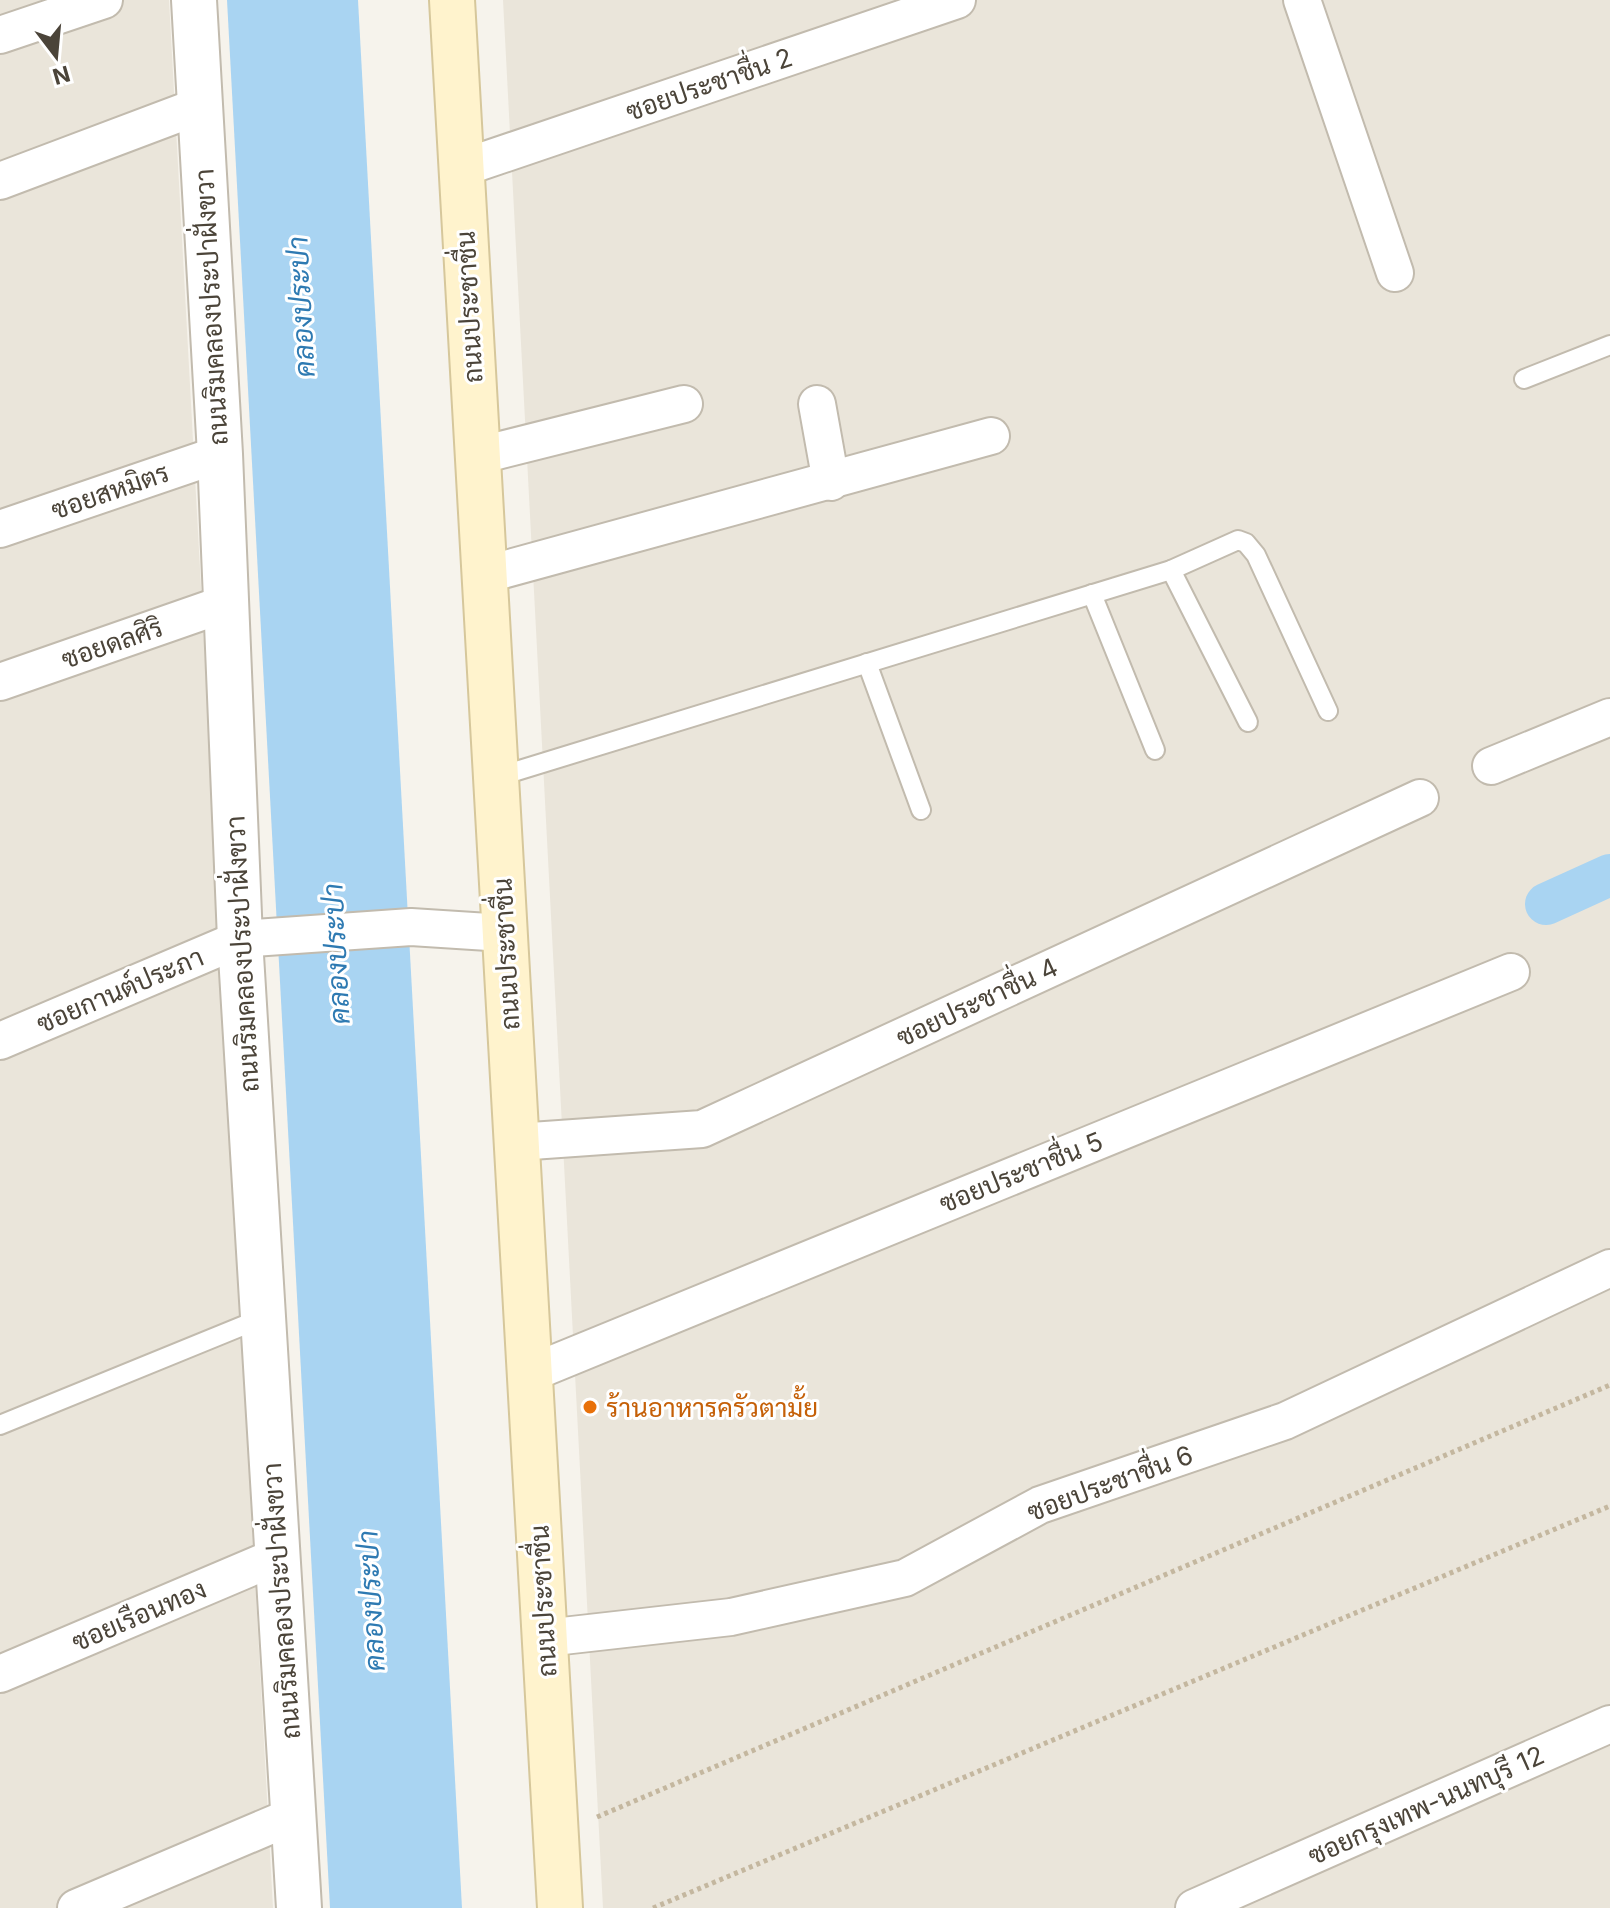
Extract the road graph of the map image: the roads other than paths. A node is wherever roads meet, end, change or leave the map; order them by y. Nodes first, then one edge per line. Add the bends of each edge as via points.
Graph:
1 (104, 0) edge
2 (194, 0) edge
3 (452, 0) edge
4 (957, 0) edge
5 (1302, 0) edge
6 (0, 35) edge
7 (199, 106) junction
8 (462, 168) junction
9 (0, 181) edge
10 (1395, 273) dead end
11 (1610, 345) edge
12 (1524, 379) dead end
13 (684, 404) dead end
14 (817, 404) dead end
15 (991, 436) dead end
16 (220, 454) junction
17 (477, 456) junction
18 (831, 482) junction
19 (0, 529) edge
20 (1171, 570) junction
21 (484, 575) junction
22 (1092, 594) junction
23 (224, 604) junction
24 (867, 663) junction
25 (0, 682) edge
26 (1328, 711) dead end
27 (1610, 717) edge
28 (1248, 722) dead end
29 (1155, 750) dead end
30 (1491, 766) dead end
31 (497, 777) junction
32 (1420, 798) dead end
33 (921, 810) dead end
34 (504, 933) junction
35 (257, 938) junction
36 (1511, 972) dead end
37 (0, 1041) edge
38 (517, 1142) junction
39 (1610, 1268) edge
40 (265, 1316) junction
41 (531, 1373) junction
42 (0, 1425) edge
43 (278, 1556) junction
44 (545, 1638) junction
45 (0, 1674) edge
46 (1610, 1724) edge
47 (295, 1815) junction
48 (1246, 1897) edge
49 (76, 1908) edge
50 (299, 1908) edge
51 (560, 1908) edge
52 (1194, 1908) edge

1 - 6 street
2 - 7 street, ถนนริมคลองประปาฝั่งขวา
3 - 8 main road, ถนนประชาชื่น
4 - 8 street, ซอยประชาชื่น 2
5 - 10 street
7 - 9 street
7 - 16 street, ถนนริมคลองประปาฝั่งขวา
8 - 17 main road, ถนนประชาชื่น
11 - 12 lane
13 - 17 street
14 - 18 street
15 - 18 street
16 - 19 street, ซอยสหมิตร
16 - 23 street, ถนนริมคลองประปาฝั่งขวา
17 - 21 main road, ถนนประชาชื่น
18 - 21 street
20 - 22 lane
20 - 26 lane via 1238,540 1246,543
20 - 28 lane
21 - 31 main road, ถนนประชาชื่น
22 - 24 lane
22 - 29 lane
23 - 25 street, ซอยดลศิริ
23 - 35 street, ถนนริมคลองประปาฝั่งขวา
24 - 31 lane
24 - 33 lane
27 - 30 street
31 - 34 main road, ถนนประชาชื่น
32 - 38 street, ซอยประชาชื่น 4 via 702,1129
34 - 35 street, ซอยกานต์ประภา via 411,927
34 - 38 main road, ถนนประชาชื่น
35 - 37 street, ซอยกานต์ประภา
35 - 40 street, ถนนริมคลองประปาฝั่งขวา
36 - 41 street, ซอยประชาชื่น 5
38 - 41 main road, ถนนประชาชื่น
39 - 44 street, ซอยประชาชื่น 6 via 1285,1421 1040,1505 905,1578 731,1617
40 - 42 lane
40 - 43 street, ถนนริมคลองประปาฝั่งขวา
41 - 44 main road, ถนนประชาชื่น
43 - 45 street, ซอยเรือนทอง
43 - 47 street, ถนนริมคลองประปาฝั่งขวา
44 - 51 main road, ถนนประชาชื่น
46 - 48 street, ซอยกรุงเทพ-นนทบุรี 12
47 - 49 street
47 - 50 street, ถนนริมคลองประปาฝั่งขวา
48 - 52 street, ซอยกรุงเทพ-นนทบุรี 12

